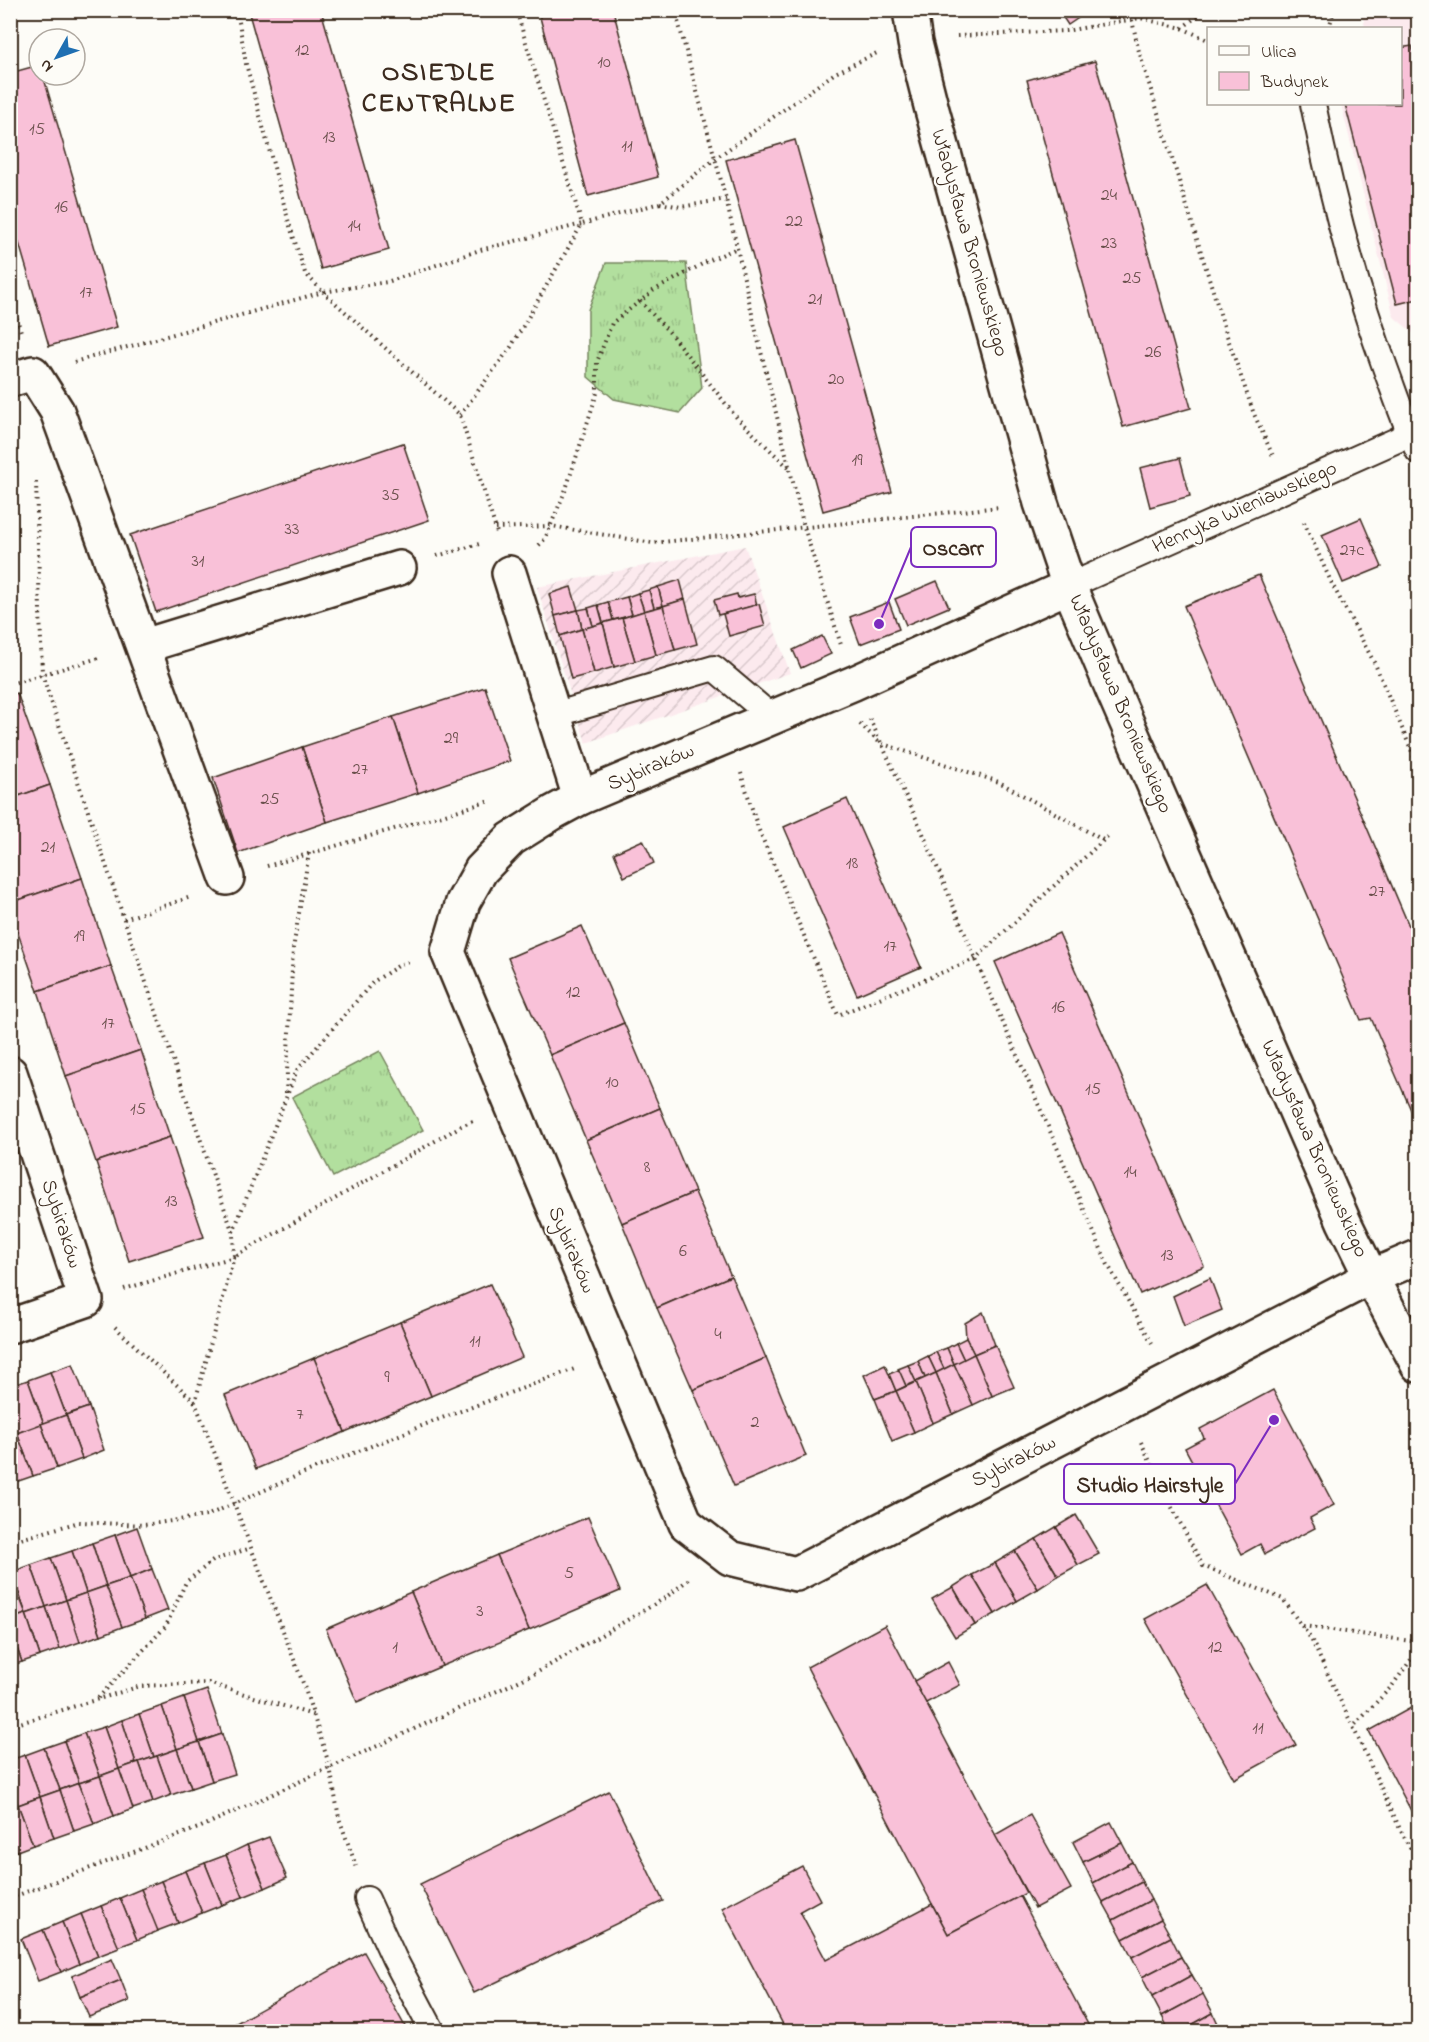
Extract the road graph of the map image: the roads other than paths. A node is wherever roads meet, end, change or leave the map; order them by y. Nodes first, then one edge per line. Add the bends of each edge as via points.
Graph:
1 (910, 10) edge
2 (1313, 105) edge
3 (22, 377) edge
4 (1415, 436) edge
5 (399, 567) dead end
6 (509, 573) road end
7 (1069, 586) junction
8 (144, 646) junction
9 (554, 715) junction
10 (772, 717) junction
11 (580, 798) junction
12 (227, 878) road end
13 (10, 1073) edge
14 (1419, 1257) edge
15 (1371, 1277) junction
16 (10, 1326) edge
17 (1419, 1365) edge
18 (367, 1899) road end
19 (433, 2031) edge

1 - 7 street, Władysława Broniewskiego via 935,122 1041,503
2 - 4 lane via 1329,182 1370,328
3 - 8 street via 57,411
4 - 7 lane, Henryka Wieniawskiego via 1397,440
5 - 8 street
6 - 9 street
7 - 10 street, Sybiraków
7 - 15 street, Władysława Broniewskiego
8 - 12 street
9 - 10 lane via 714,668
9 - 11 street
10 - 11 street, Sybiraków
11 - 15 street, Sybiraków via 511,839 480,870 463,902 448,952 686,1524 730,1558 796,1574
13 - 16 street, Sybiraków via 86,1300
14 - 15 street, Sybiraków
15 - 17 street, Władysława Broniewskiego
18 - 19 lane

